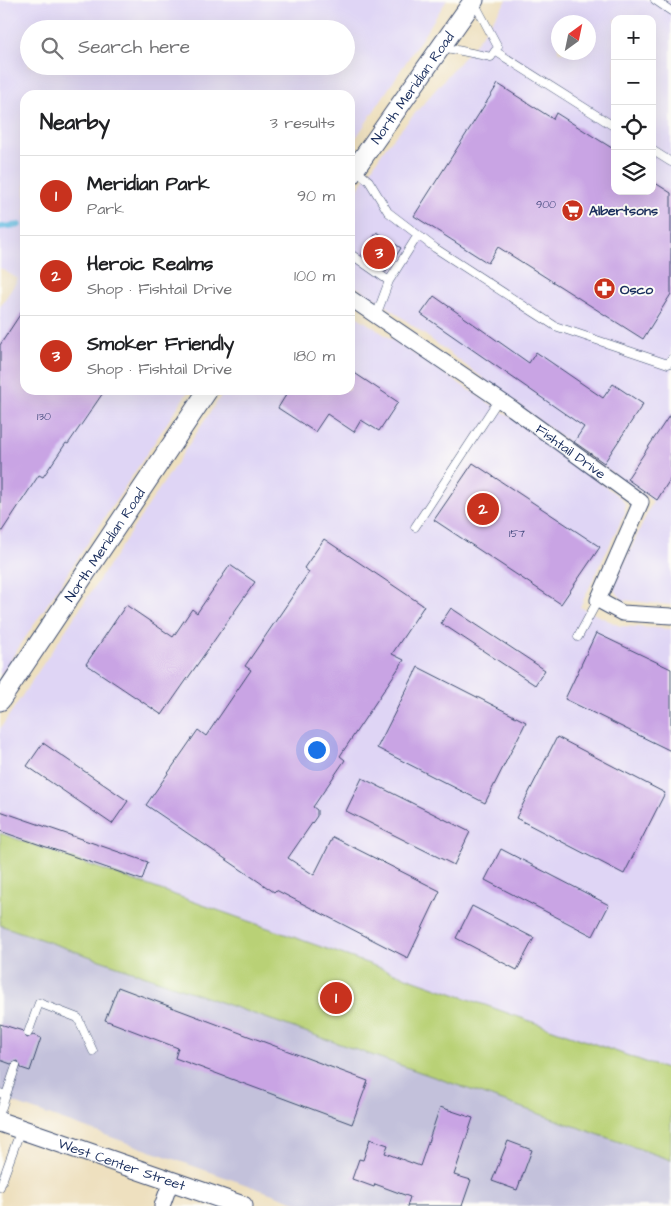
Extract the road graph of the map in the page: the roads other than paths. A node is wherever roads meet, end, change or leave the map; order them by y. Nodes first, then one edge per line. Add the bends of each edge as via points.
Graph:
1 (654, 0) edge
2 (474, 1) edge
3 (671, 10) edge
4 (442, 47) junction
5 (498, 47) dead end
6 (611, 124) edge
7 (656, 153) edge
8 (671, 162) edge
9 (355, 170) edge
10 (355, 174) edge
11 (418, 235) junction
12 (355, 257) edge
13 (390, 281) junction
14 (355, 301) edge
15 (376, 316) junction
16 (671, 359) edge
17 (205, 395) edge
18 (499, 399) junction
19 (415, 528) dead end
20 (598, 600) junction
21 (671, 616) edge
22 (578, 636) dead end
23 (0, 701) edge
24 (28, 1033) dead end
25 (93, 1051) dead end
26 (16, 1066) dead end
27 (3, 1094) edge
28 (0, 1113) edge
29 (0, 1122) edge
30 (21, 1129) junction
31 (171, 1181) junction
32 (0, 1187) edge
33 (162, 1206) edge
34 (243, 1206) edge

1 - 3 lane
2 - 4 street, North Meridian Road
2 - 5 lane
4 - 6 lane via 491,57 495,51
4 - 9 street, North Meridian Road
7 - 8 lane
10 - 11 lane via 369,181 388,212
11 - 13 lane
11 - 16 lane via 555,326 668,364
12 - 13 lane
13 - 15 lane
14 - 15 street, Fishtail Drive
15 - 18 street, Fishtail Drive
17 - 23 street, North Meridian Road
18 - 19 lane
18 - 20 street, Fishtail Drive via 640,502
20 - 21 street via 622,613
20 - 22 lane
24 - 25 lane via 39,1003 78,1018
26 - 27 lane
27 - 28 lane
29 - 30 street, West Center Street
30 - 31 street, West Center Street
30 - 32 lane
31 - 33 street
31 - 34 street, West Center Street

